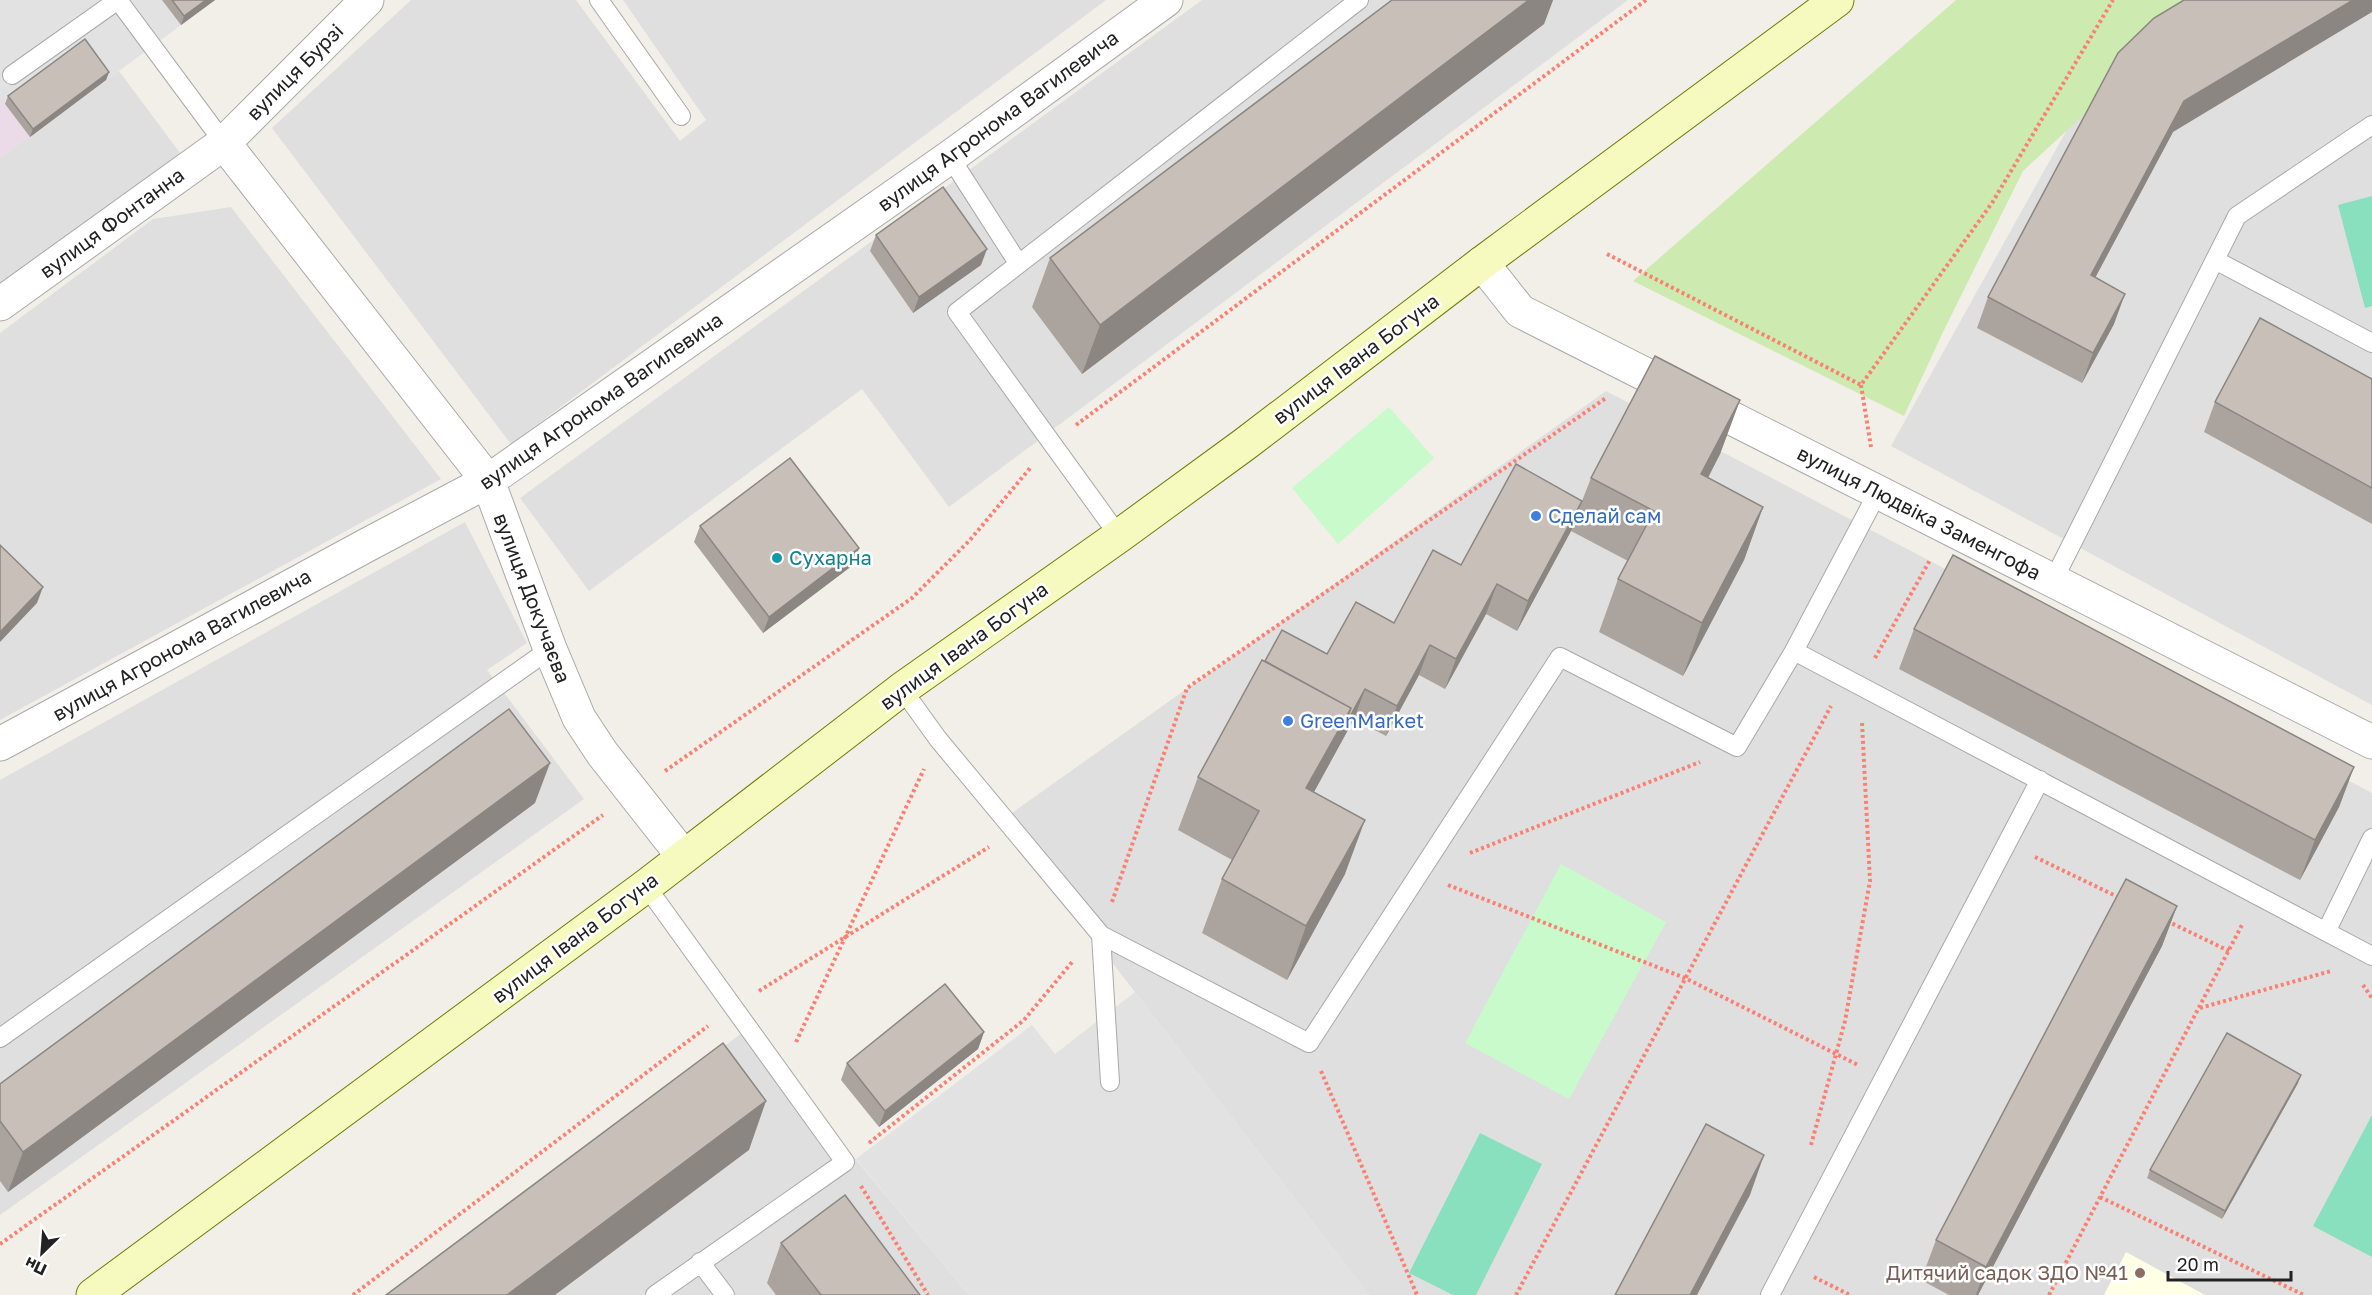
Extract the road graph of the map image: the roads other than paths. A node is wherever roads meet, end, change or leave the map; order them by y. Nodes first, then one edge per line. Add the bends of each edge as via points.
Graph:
1 (118, 0) edge
2 (367, 0) edge
3 (599, 0) edge
4 (1166, 0) edge
5 (1359, 0) edge
6 (1837, 0) edge
7 (12, 75) dead end
8 (681, 116) dead end
9 (2372, 125) edge
10 (224, 143) junction
11 (950, 157) junction
12 (2215, 260) junction
13 (1018, 263) junction
14 (1482, 263) junction
15 (0, 304) edge
16 (2372, 344) edge
17 (488, 482) junction
18 (1878, 492) junction
19 (1119, 536) junction
20 (2053, 581) junction
21 (550, 649) junction
22 (1794, 651) junction
23 (902, 689) junction
24 (2372, 742) edge
25 (0, 744) edge
26 (2040, 780) junction
27 (2372, 838) edge
28 (683, 856) junction
29 (646, 886) junction
30 (2325, 932) junction
31 (1101, 935) junction
32 (2372, 956) edge
33 (0, 1038) edge
34 (1110, 1082) dead end
35 (700, 1262) junction
36 (93, 1295) edge
37 (655, 1295) edge
38 (725, 1295) edge
39 (1770, 1295) edge

1 - 7 lane
1 - 10 lane
2 - 10 street, вулиця Бурзі
3 - 8 lane
4 - 11 street, вулиця Агронома Вагилевича
5 - 13 lane
6 - 14 street, вулиця Івана Богуна
9 - 12 lane via 2237,216
10 - 15 street, вулиця Фонтанна
10 - 17 street, вулиця Докучаєва
11 - 13 lane
11 - 17 street, вулиця Агронома Вагилевича
12 - 16 lane
12 - 20 lane
13 - 19 lane via 957,312
14 - 18 street, вулиця Людвіка Заменгофа via 1521,311
14 - 19 street, вулиця Івана Богуна
17 - 21 street, вулиця Докучаєва
17 - 25 street, вулиця Агронома Вагилевича
18 - 20 street, вулиця Людвіка Заменгофа
18 - 22 lane
19 - 23 street, вулиця Івана Богуна
20 - 24 street, вулиця Людвіка Заменгофа
21 - 28 street, вулиця Докучаєва via 579,718
21 - 33 lane
22 - 26 lane
22 - 31 lane via 1737,747 1560,657 1309,1043
23 - 28 street, вулиця Івана Богуна
23 - 31 lane
26 - 30 lane
26 - 39 lane
27 - 30 lane
28 - 29 street, вулиця Івана Богуна
29 - 35 lane via 845,1162
29 - 36 street, вулиця Івана Богуна
30 - 32 lane
31 - 34 lane
35 - 37 lane
35 - 38 lane

